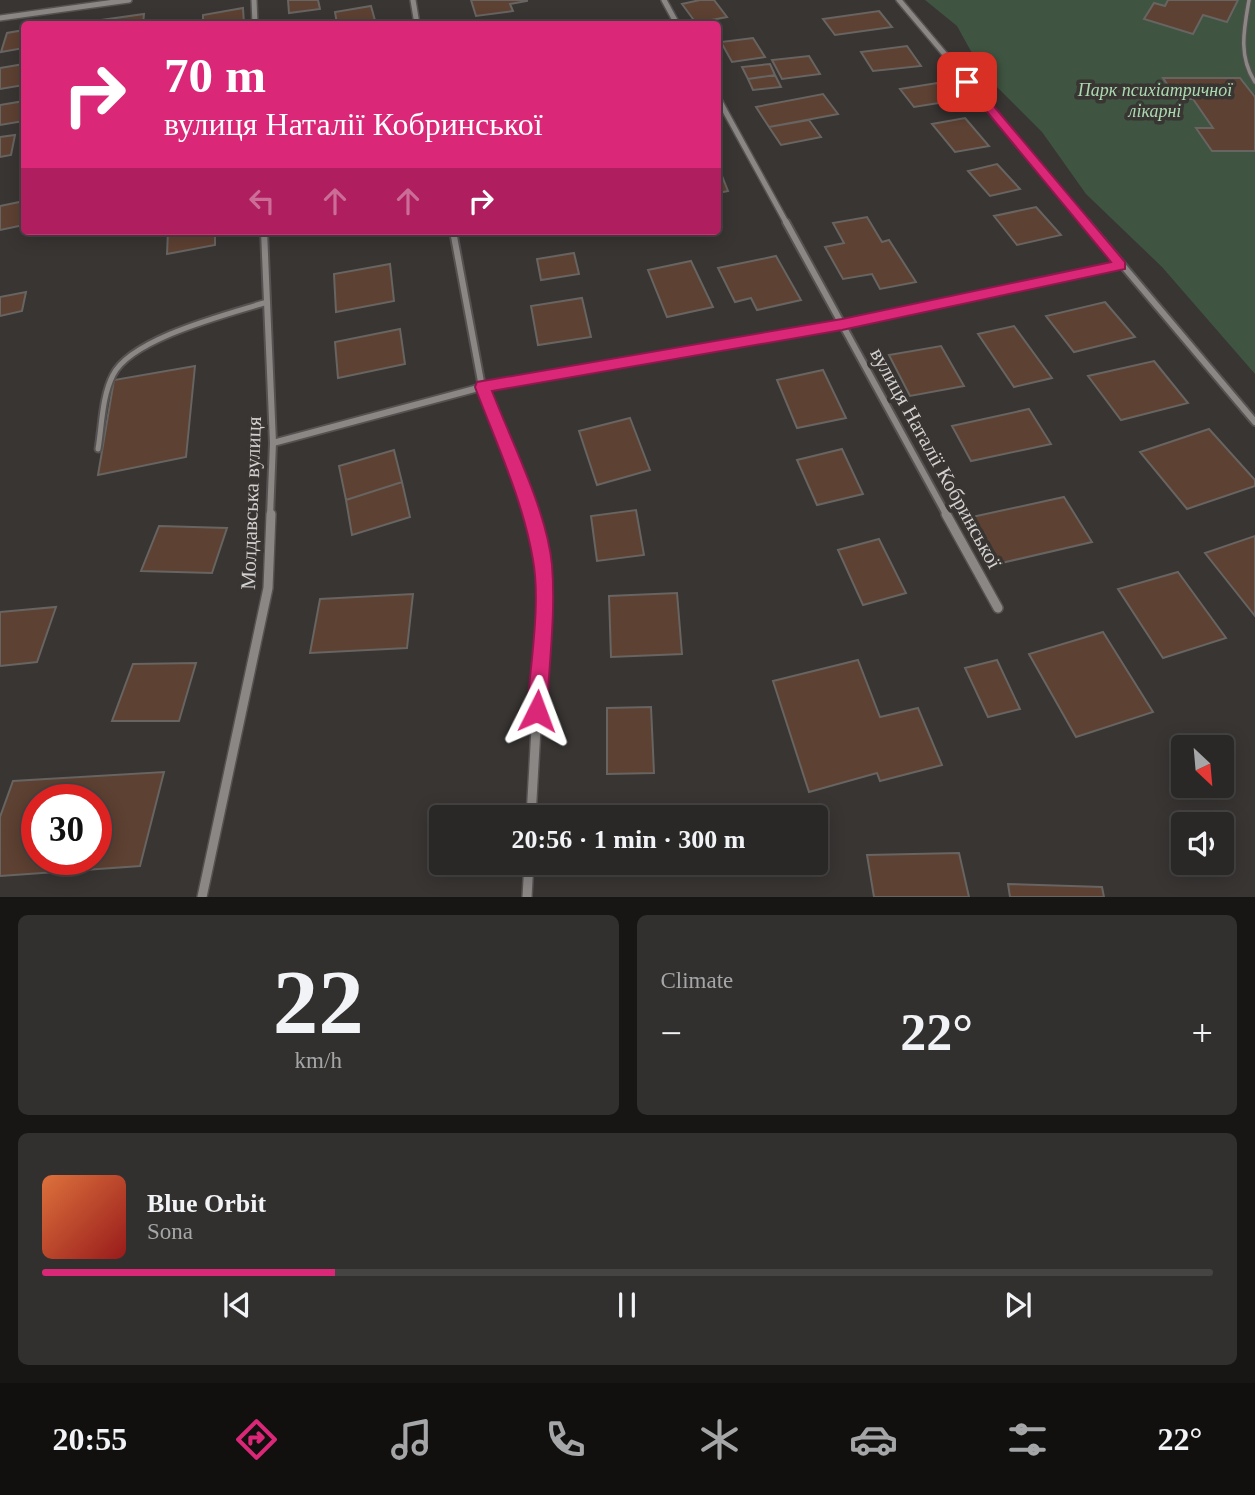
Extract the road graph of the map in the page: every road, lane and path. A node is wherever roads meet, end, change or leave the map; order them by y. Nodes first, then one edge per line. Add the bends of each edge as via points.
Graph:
1 (129, 0) edge
2 (254, 0) edge
3 (413, 0) edge
4 (664, 0) edge
5 (899, 0) edge
6 (1249, 0) edge
7 (0, 18) edge
8 (256, 21) edge
9 (416, 21) edge
10 (675, 21) edge
11 (1255, 82) edge
12 (721, 103) edge
13 (264, 235) edge
14 (454, 235) edge
15 (1121, 265) junction
16 (267, 302) junction
17 (842, 325) junction
18 (482, 387) junction
19 (1255, 422) edge
20 (273, 443) junction
21 (98, 449) dead end
22 (998, 608) dead end
23 (532, 805) edge
24 (528, 875) edge
25 (202, 897) edge
26 (527, 897) edge

1 - 7 street
2 - 8 street
3 - 9 street
4 - 10 street
5 - 15 street
6 - 11 lane via 1242,55
12 - 17 street, вулиця Наталії Кобринської
13 - 16 street, Молдавська вулиця
14 - 18 street
15 - 17 street, вулиця Наталії Кобринської
15 - 19 street
16 - 20 street, Молдавська вулиця
16 - 21 lane via 171,335 121,361 113,374
17 - 18 street, вулиця Наталії Кобринської
17 - 22 street, вулиця Наталії Кобринської
18 - 20 street, вулиця Наталії Кобринської
18 - 23 street via 533,517 543,563
20 - 25 street, Молдавська вулиця via 268,588
24 - 26 street

